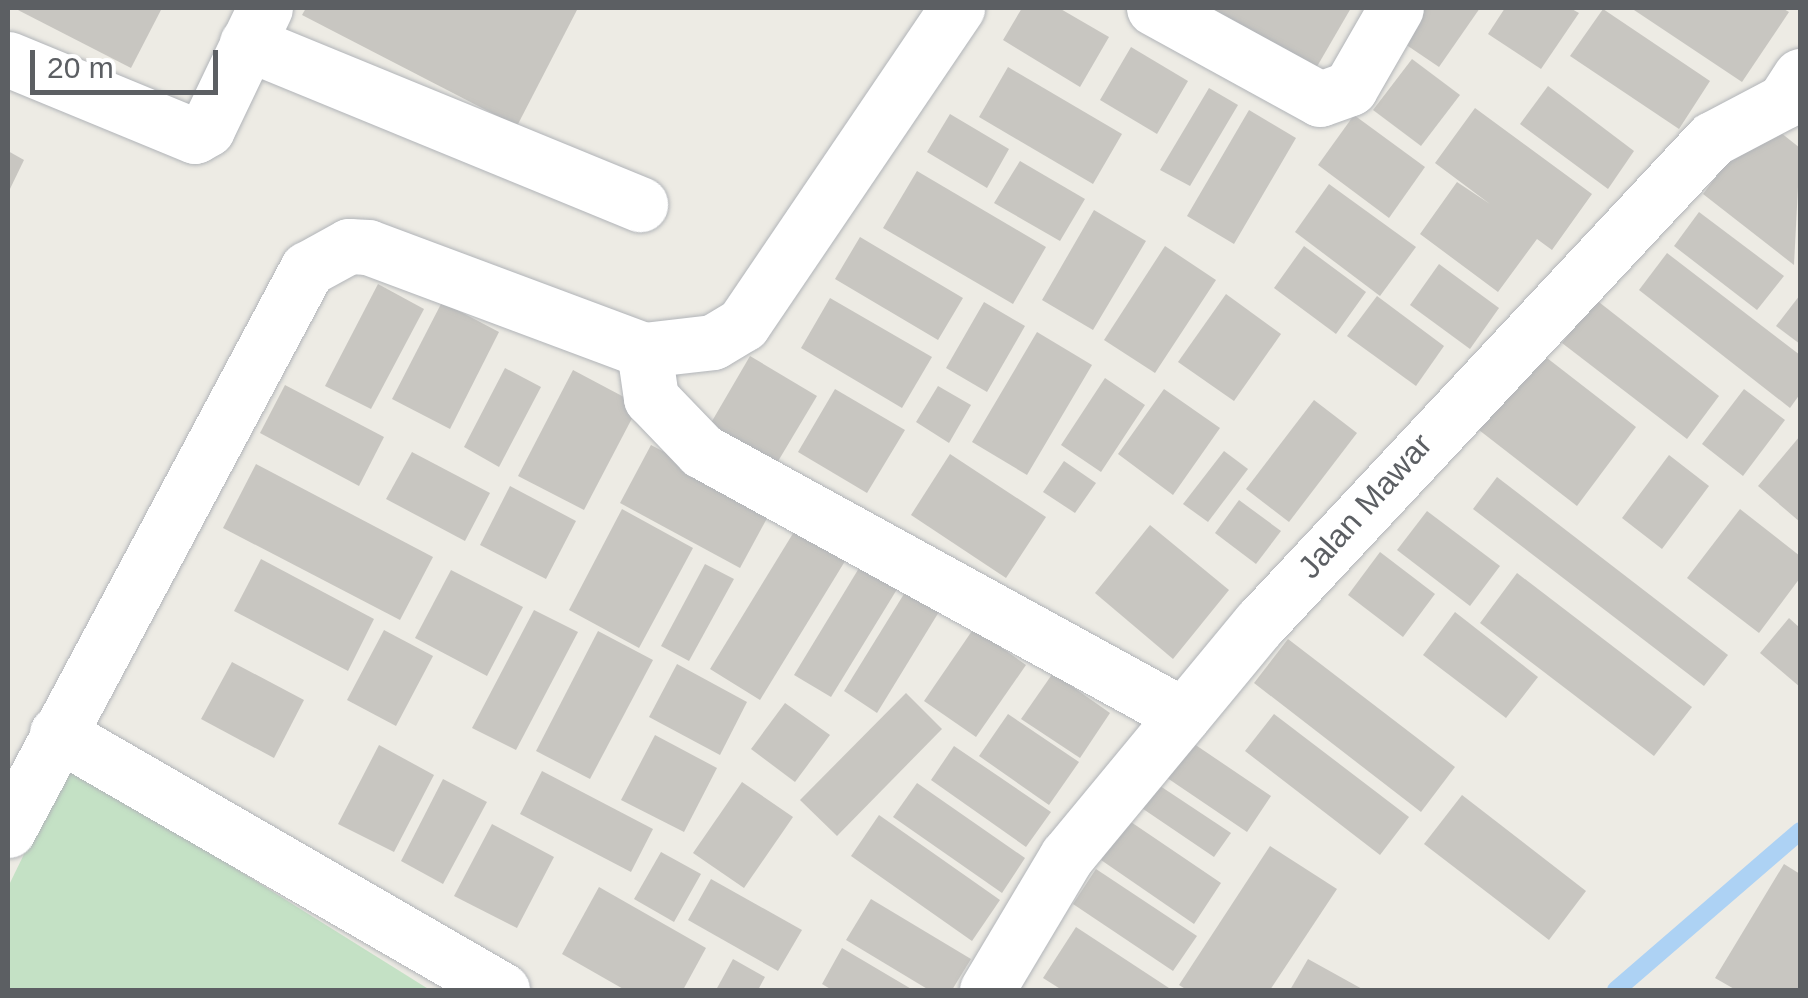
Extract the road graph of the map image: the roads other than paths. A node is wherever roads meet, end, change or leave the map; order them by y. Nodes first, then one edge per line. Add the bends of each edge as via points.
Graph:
1 (958, 8) edge
2 (1154, 8) edge
3 (1396, 8) edge
4 (256, 25) edge
5 (8, 59) edge
6 (1791, 104) edge
7 (640, 204) dead end
8 (644, 350) junction
9 (1183, 715) junction
10 (57, 733) junction
11 (8, 830) edge
12 (502, 990) edge
13 (987, 990) edge

1 - 8 street via 743,324 713,342
2 - 3 street via 1320,99 1350,88
4 - 5 street via 194,136
4 - 7 street
6 - 9 street, Jalan Mawar via 1712,140 1492,366
8 - 9 street via 651,398 702,451
8 - 10 street via 368,246 329,254 290,291
9 - 13 street, Jalan Mawar via 1067,856
10 - 11 street
10 - 12 street

